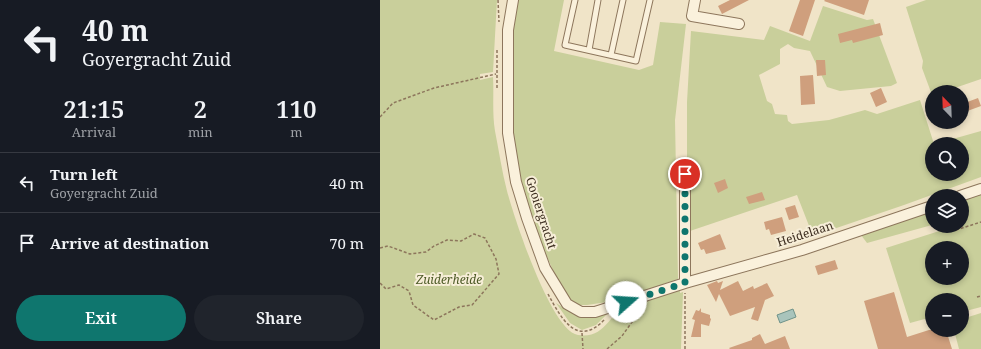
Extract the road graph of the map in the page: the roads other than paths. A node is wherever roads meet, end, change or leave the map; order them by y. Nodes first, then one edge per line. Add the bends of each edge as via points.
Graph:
1 (513, 0) edge
2 (575, 0) edge
3 (598, 0) edge
4 (623, 0) edge
5 (650, 0) edge
6 (695, 0) edge
7 (739, 24) dead end
8 (589, 50) junction
9 (611, 55) junction
10 (685, 174) dead end
11 (981, 189) edge
12 (969, 193) edge
13 (925, 208) edge
14 (685, 283) junction

1 - 14 street, Gooiergracht via 508,30 508,133 516,182 545,268 567,304 581,312 595,312
2 - 8 lane via 565,45
3 - 8 lane
4 - 9 lane
5 - 9 lane via 636,61
6 - 7 street via 692,16
8 - 9 lane
10 - 14 street
11 - 12 street
13 - 14 street, Heidelaan via 802,250

